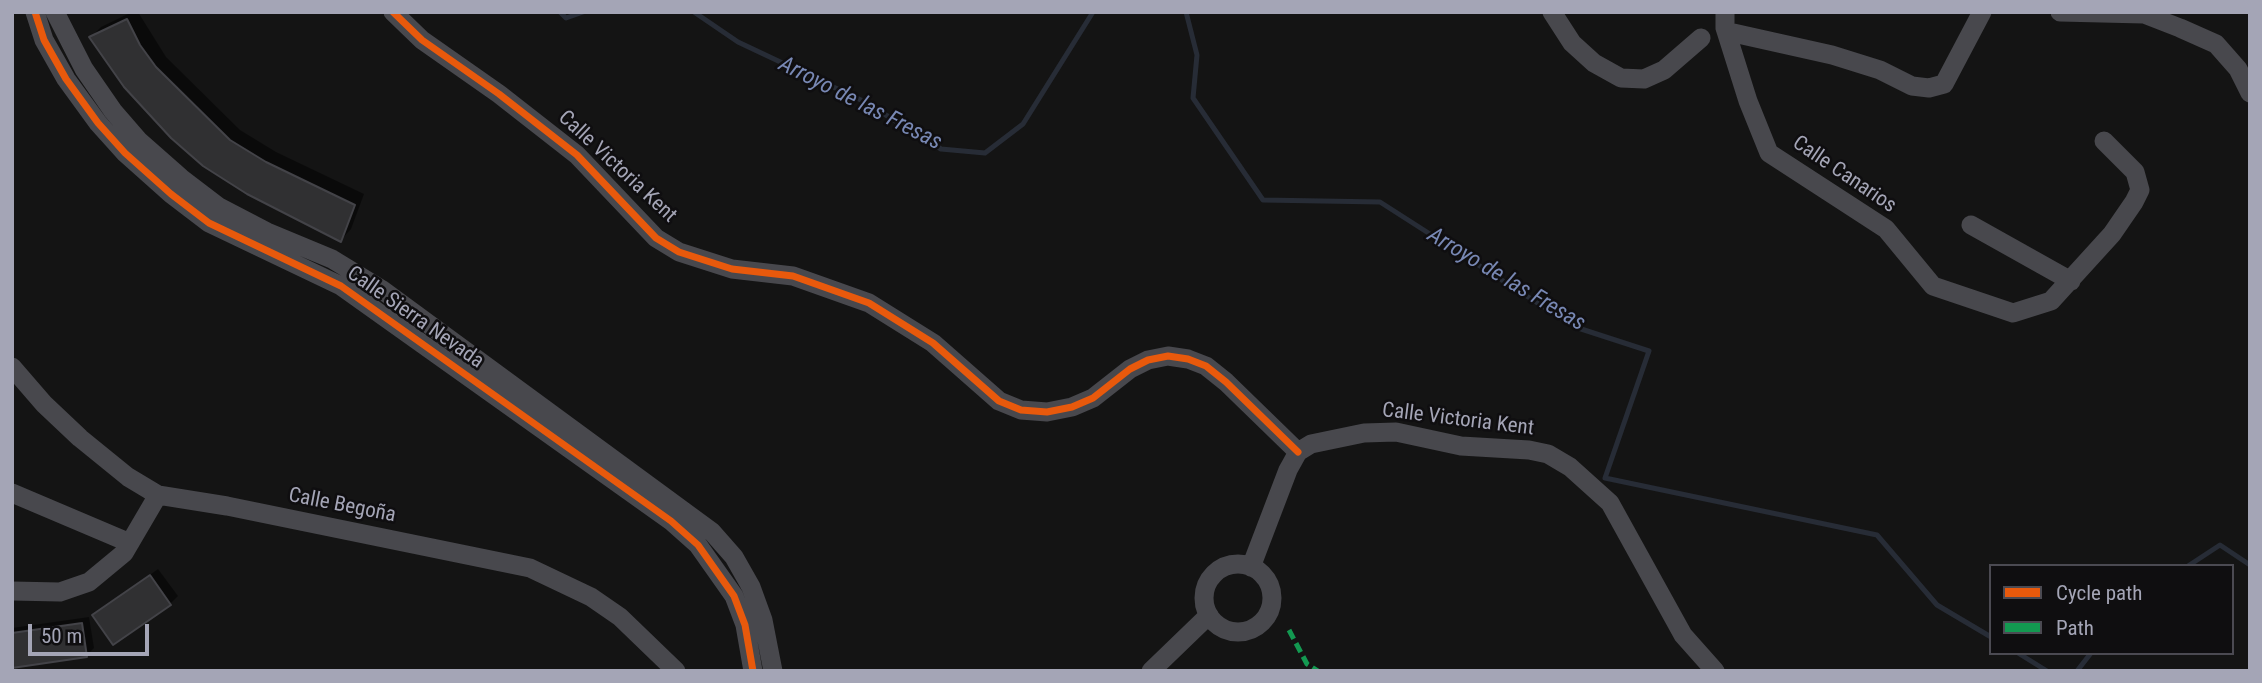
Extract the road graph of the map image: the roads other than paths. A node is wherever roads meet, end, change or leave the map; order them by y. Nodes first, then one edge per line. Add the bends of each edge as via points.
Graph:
1 (36, 12) edge
2 (55, 12) edge
3 (393, 12) edge
4 (1552, 12) edge
5 (1982, 12) edge
6 (2060, 12) edge
7 (1725, 20) edge
8 (1701, 38) dead end
9 (2250, 93) edge
10 (2104, 141) dead end
11 (1971, 225) dead end
12 (2071, 281) junction
13 (12, 367) edge
14 (1298, 452) junction
15 (12, 493) edge
16 (158, 495) junction
17 (130, 543) junction
18 (1251, 567) junction
19 (12, 591) edge
20 (1209, 615) junction
21 (676, 671) edge
22 (754, 671) edge
23 (773, 671) edge
24 (1151, 671) edge
25 (1715, 671) edge

1 - 22 street, Calle Sierra Nevada via 44,40 98,123 171,194 209,223 341,286 671,521 698,545 734,596
2 - 23 street, Calle Sierra Nevada via 83,69 113,111 181,178 219,206 332,259 381,289 712,532 751,587
3 - 14 street, Calle Victoria Kent via 422,40 568,148 656,238 679,252 732,269 793,276 869,303 933,343 999,401 1021,410 1047,412 1072,407 1148,360 1188,359 1226,382
4 - 8 street via 1572,43 1621,78 1644,79 1664,70
5 - 7 street via 1944,84 1929,88 1912,86 1832,55 1729,32
6 - 9 street via 2144,14 2180,28 2216,44 2238,69
7 - 12 street, Calle Canarios via 1748,101 1769,153 1886,229 1933,286 2013,313 2051,301
10 - 12 street, Calle Canarios via 2134,172 2140,190 2112,234
11 - 12 street
13 - 16 street, Calle Begoña via 80,438
14 - 18 street
14 - 25 street, Calle Victoria Kent via 1335,438 1396,432 1461,446 1548,454 1610,503 1683,635
15 - 17 street
16 - 17 street
16 - 21 street, Calle Begoña via 530,568 591,597 620,617
17 - 19 street via 109,568 89,582 60,592
18 - 20 street via 1230,565 1212,576 1204,595
18 - 20 street via 1266,579 1272,597 1260,624 1233,631
20 - 24 street

